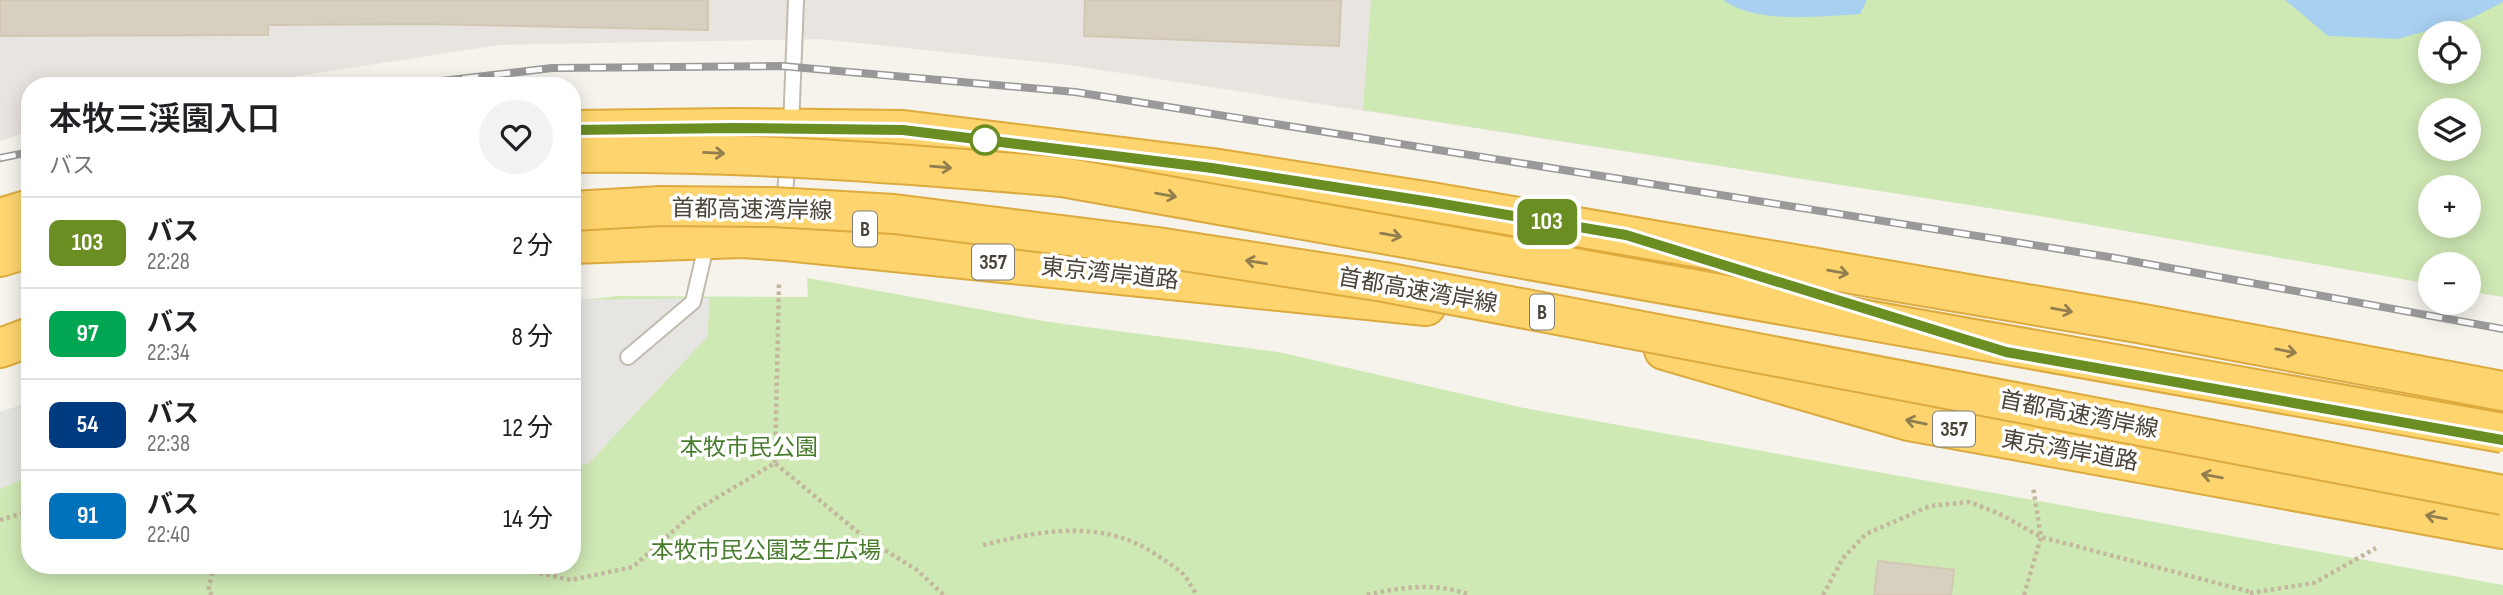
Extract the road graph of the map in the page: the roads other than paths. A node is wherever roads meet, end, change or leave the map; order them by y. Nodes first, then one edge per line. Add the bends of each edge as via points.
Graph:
1 (796, 0) edge
2 (581, 130) edge
3 (791, 130) junction
4 (581, 153) edge
5 (581, 210) edge
6 (21, 212) edge
7 (0, 218) edge
8 (21, 225) edge
9 (581, 227) edge
10 (0, 231) edge
11 (784, 231) junction
12 (1626, 235) junction
13 (707, 240) junction
14 (581, 244) edge
15 (1157, 247) junction
16 (21, 251) edge
17 (0, 257) edge
18 (21, 313) edge
19 (0, 319) edge
20 (1604, 332) junction
21 (21, 342) edge
22 (0, 349) edge
23 (628, 357) dead end
24 (2503, 391) edge
25 (2503, 433) edge
26 (2503, 440) edge
27 (2503, 484) edge
28 (2503, 495) edge
29 (2503, 529) edge

1 - 3 lane
2 - 3 highway
3 - 11 lane
3 - 12 highway via 903,130 1212,168
4 -> 25 highway, B, bridge via 683,152 875,161 1062,177
5 - 15 highway, 首都高速湾岸線 / B, bridge via 661,206 881,213
6 - 7 highway
8 - 10 highway
9 - 15 highway, B, bridge via 694,223 898,230 1072,251
11 - 13 highway, 東京湾岸道路 / 357
11 - 20 highway, 東京湾岸道路 / 357 via 1412,304
12 -> 24 highway
12 - 26 highway, bridge via 2006,352
13 - 14 highway, 東京湾岸道路 / 357
13 - 23 lane via 693,302
28 -> 15 highway, 首都高速湾岸線 / B, bridge via 1384,282
16 - 17 highway
18 - 19 highway
20 - 27 highway, 東京湾岸道路 / 357, bridge
29 -> 20 highway, 東京湾岸道路 / 357 via 1909,421
21 - 22 highway

